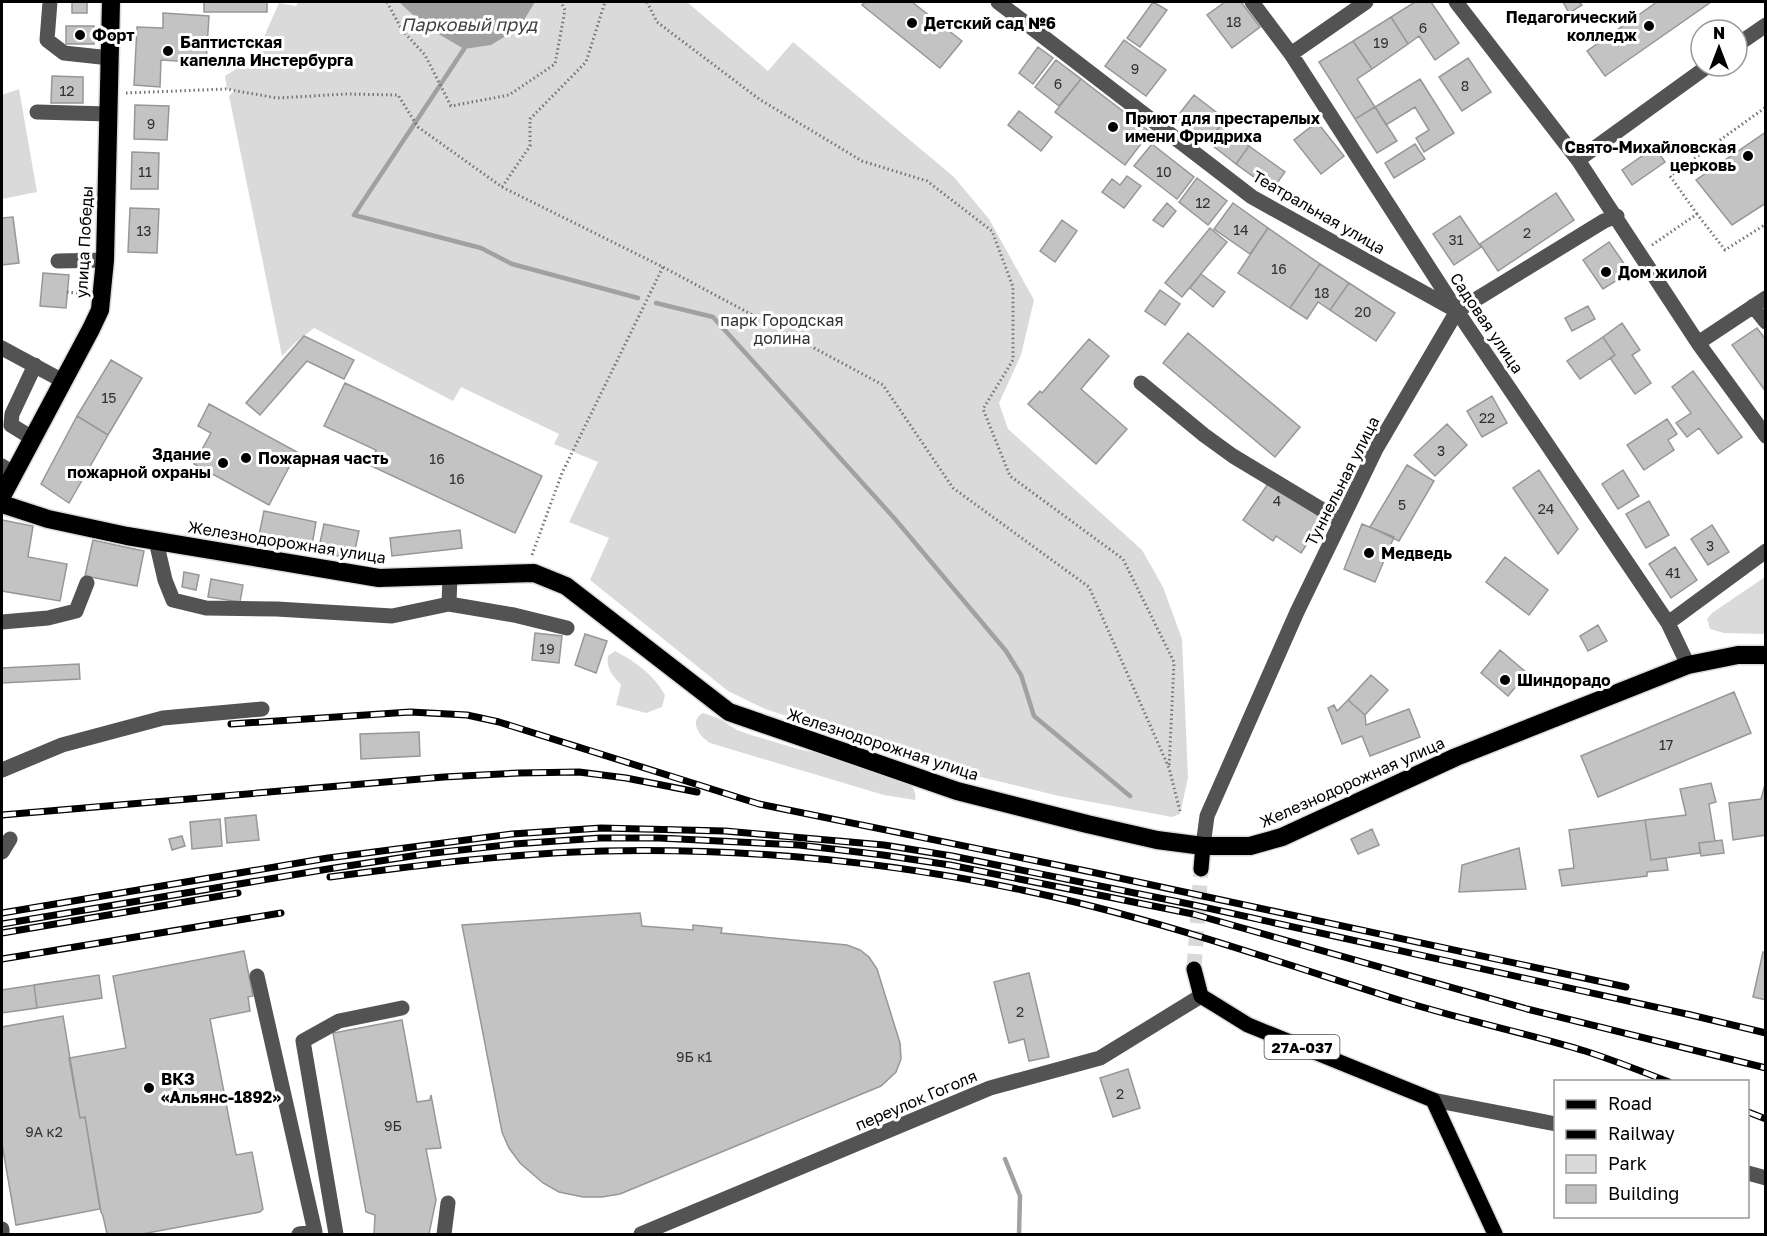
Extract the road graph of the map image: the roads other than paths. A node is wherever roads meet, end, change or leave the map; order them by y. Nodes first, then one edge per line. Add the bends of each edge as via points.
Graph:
1 (50, 2) edge
2 (111, 2) edge
3 (998, 2) edge
4 (1252, 2) edge
5 (1366, 2) edge
6 (1456, 2) edge
7 (1766, 25) edge
8 (1749, 37) edge
9 (1291, 54) junction
10 (110, 58) junction
11 (1691, 78) edge
12 (37, 112) dead end
13 (109, 114) junction
14 (1578, 160) junction
15 (1617, 216) junction
16 (105, 260) junction
17 (58, 261) dead end
18 (1759, 302) edge
19 (1457, 311) junction
20 (1766, 322) edge
21 (1698, 343) junction
22 (2, 348) edge
23 (35, 365) junction
24 (63, 381) junction
25 (1141, 383) dead end
26 (1766, 436) edge
27 (33, 438) junction
28 (7, 470) edge
29 (2, 496) edge
30 (2, 504) edge
31 (1341, 521) junction
32 (156, 541) junction
33 (1766, 551) edge
34 (450, 575) junction
35 (87, 584) dead end
36 (449, 604) junction
37 (2, 622) edge
38 (1668, 623) junction
39 (567, 628) dead end
40 (1766, 655) edge
41 (1688, 665) junction
42 (262, 708) dead end
43 (2, 770) edge
44 (10, 839) dead end
45 (1203, 846) junction
46 (2, 852) edge
47 (1201, 869) tunnel mouth
48 (1194, 969) tunnel mouth
49 (257, 976) dead end
50 (1201, 996) junction
51 (402, 1008) dead end
52 (1432, 1100) junction
53 (1554, 1124) edge
54 (1749, 1173) edge
55 (1766, 1178) edge
56 (448, 1203) dead end
57 (2, 1229) edge
58 (2, 1234) edge
59 (299, 1234) edge
60 (336, 1234) edge
61 (444, 1234) edge
62 (641, 1234) edge
63 (1495, 1234) edge

1 - 10 street via 47,40 64,53
2 - 10 highway, улица Победы
3 - 19 street, Театральная улица via 1252,197
4 - 9 street, Садовая улица
5 - 9 street
6 - 14 street
7 - 8 street
9 - 19 street, Садовая улица
10 - 13 highway, улица Победы
11 - 14 street
12 - 13 street
13 - 16 highway, улица Победы
14 - 15 street
15 - 19 street, Туннельная улица
15 - 21 street
16 - 17 street
16 - 24 highway, улица Победы via 100,310
18 - 20 street
18 - 21 street
19 - 31 street, Туннельная улица via 1376,449
19 - 38 street, Садовая улица
21 - 26 street
22 - 23 street
23 - 24 street
23 - 27 street via 12,414 11,425
24 - 27 highway, улица Победы
25 - 31 street via 1233,456
27 - 28 highway, улица Победы
28 - 29 highway, улица Победы
30 - 32 highway, Железнодорожная улица via 48,519
31 - 45 street, Туннельная улица via 1207,816
32 - 34 highway, Железнодорожная улица via 379,578
32 - 36 street via 173,600 206,608 392,616
33 - 38 street
34 - 36 street
34 - 45 highway, Железнодорожная улица via 534,573 566,586 729,712 957,791 1157,840
35 - 37 street via 76,611
36 - 39 street
38 - 41 street, Садовая улица
40 - 41 highway, Железнодорожная улица via 1738,655
41 - 45 highway, Железнодорожная улица via 1456,757 1282,837 1250,846
42 - 43 street via 163,718 62,746
44 - 46 street
45 - 47 main road
48 - 50 main road
49 - 59 street via 315,1232
50 - 52 main road, 27А-037 via 1248,1025
50 - 62 street, переулок Гоголя via 1100,1058 990,1088
51 - 60 street via 339,1021 303,1041
52 - 53 street
52 - 63 main road
54 - 55 street
56 - 61 street
57 - 58 street

